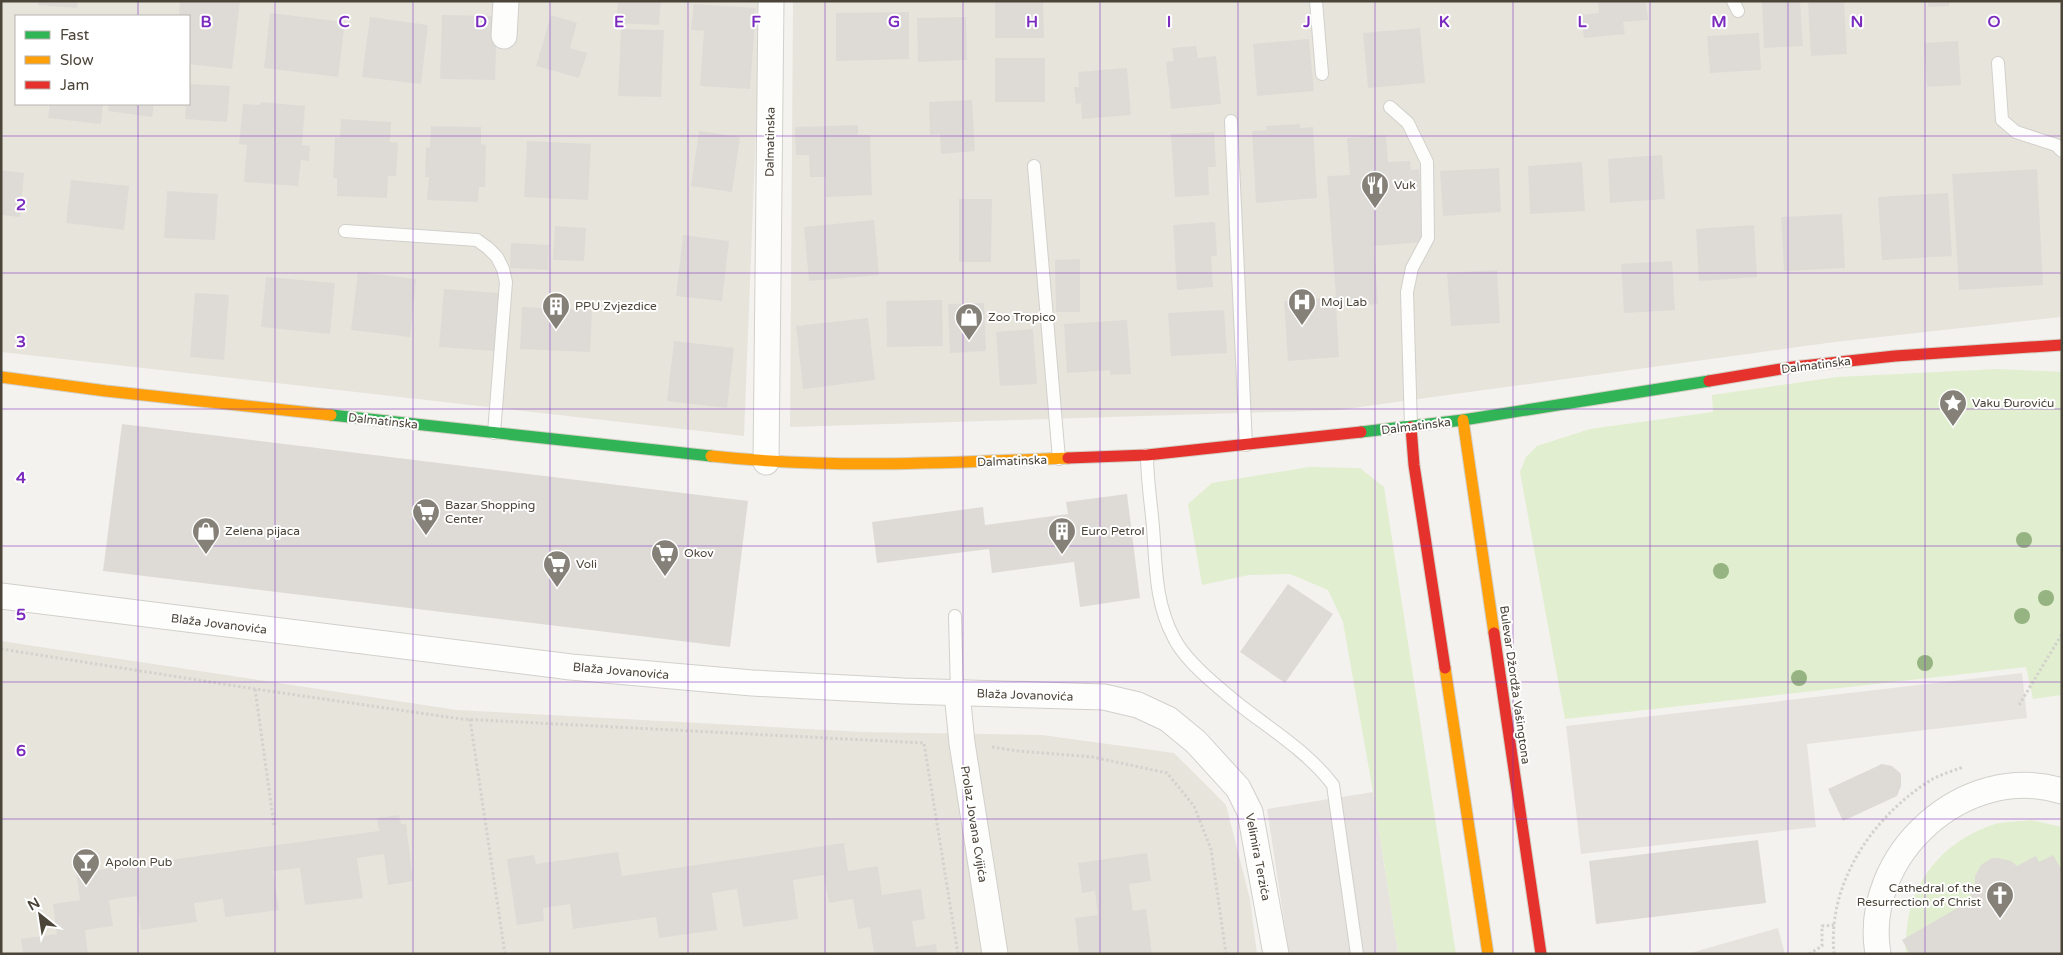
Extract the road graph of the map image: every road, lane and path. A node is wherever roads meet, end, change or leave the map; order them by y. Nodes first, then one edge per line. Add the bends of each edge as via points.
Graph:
1 (506, 1) edge
2 (771, 1) edge
3 (1316, 1) edge
4 (504, 36) dead end
5 (1998, 63) dead end
6 (1322, 74) dead end
7 (1390, 107) dead end
8 (1230, 121) dead end
9 (2062, 151) edge
10 (1034, 166) dead end
11 (345, 231) dead end
12 (2062, 345) edge
13 (1, 377) edge
14 (1463, 420) junction
15 (1411, 427) junction
16 (494, 433) junction
17 (1246, 445) junction
18 (1147, 455) junction
19 (1059, 459) junction
20 (766, 462) junction
21 (1, 596) edge
22 (955, 616) dead end
23 (2062, 634) edge
24 (1, 649) edge
25 (255, 689) junction
26 (957, 693) junction
27 (2019, 705) dead end
28 (470, 719) junction
29 (962, 742) junction
30 (924, 743) junction
31 (1220, 768) joint
32 (2062, 791) edge
33 (274, 825) dead end
34 (1835, 925) dead end
35 (505, 954) edge
36 (958, 954) edge
37 (995, 954) edge
38 (1226, 954) edge
39 (1276, 954) edge
40 (1357, 954) edge
41 (1488, 954) edge
42 (1541, 954) edge
43 (1809, 954) edge
44 (1878, 954) edge

1 - 4 street
2 - 20 street, Dalmatinska
3 - 6 lane
5 - 9 lane via 2002,120 2016,132 2056,145
7 - 15 lane via 1408,123 1427,162 1428,238 1412,268 1407,292
8 - 17 lane
10 - 19 lane
11 - 16 lane via 477,240 497,257 503,269 506,295
12 - 14 main road, Dalmatinska via 1895,356 1793,368
13 - 16 main road, Dalmatinska
14 - 15 main road, Dalmatinska
14 - 42 main road, Bulevar Džordža Vašingtona
15 - 17 main road, Dalmatinska
15 - 41 main road
16 - 20 main road, Dalmatinska
17 - 18 main road, Dalmatinska
18 - 19 main road, Dalmatinska
18 - 40 lane via 1156,586 1163,615 1174,640 1194,664 1235,701 1310,759 1333,785
19 - 20 main road, Dalmatinska via 898,465
21 - 26 street, Blaža Jovanovića via 571,667 752,683
22 - 26 lane
23 - 27 path
24 - 25 path
25 - 28 path
25 - 33 path
26 - 29 street, Prolaz Jovana Cvijića
26 - 31 street, Blaža Jovanovića via 1104,697 1138,705 1168,719
28 - 30 path
28 - 35 path
29 - 30 path
29 - 37 street, Prolaz Jovana Cvijića
29 - 38 path via 1018,751 1093,757 1166,772 1194,806 1211,849
30 - 36 path
31 - 39 street, Velimira Terzića via 1238,788 1250,812
32 - 44 street via 2019,786 1986,791 1954,804 1926,823 1903,848 1887,878 1878,910
34 - 43 path via 1822,926 1822,946

